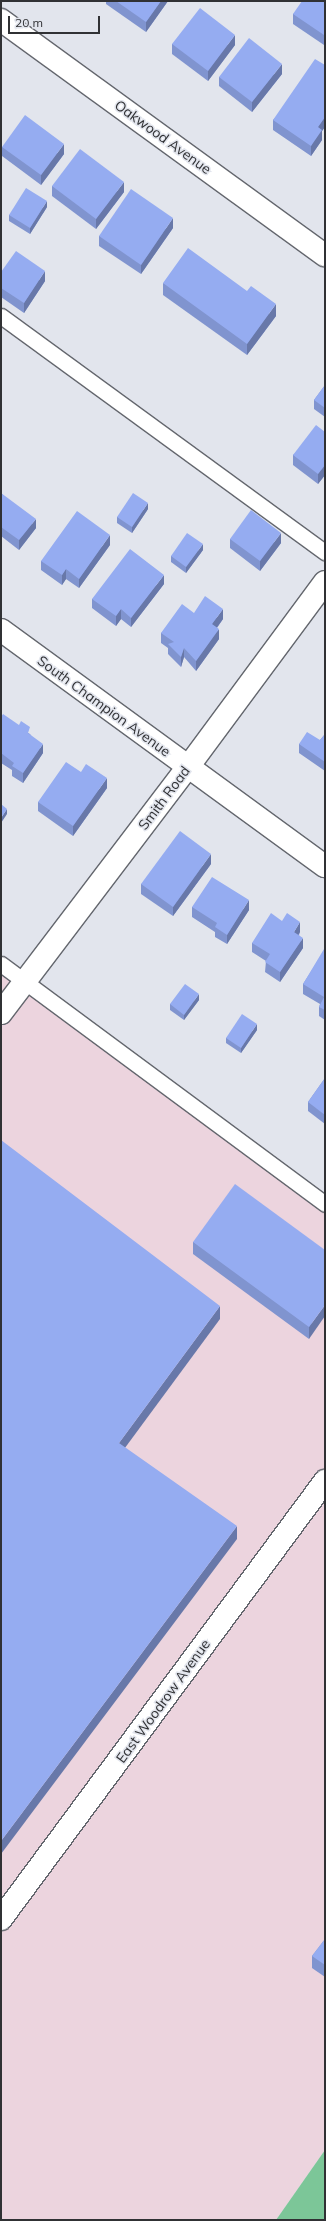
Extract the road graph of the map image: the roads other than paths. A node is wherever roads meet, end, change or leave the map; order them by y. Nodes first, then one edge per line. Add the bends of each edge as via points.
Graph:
1 (1, 20) edge
2 (325, 255) edge
3 (1, 316) edge
4 (325, 552) edge
5 (325, 582) edge
6 (1, 630) edge
7 (188, 767) junction
8 (325, 866) edge
9 (1, 964) edge
10 (24, 982) junction
11 (1, 1013) edge
12 (325, 1204) edge
13 (325, 1481) edge
14 (1, 1919) edge

1 - 2 street, Oakwood Avenue
3 - 4 lane
5 - 7 street, Smith Road
6 - 7 street, South Champion Avenue
7 - 8 street, South Champion Avenue
7 - 10 street, Smith Road
9 - 10 lane
10 - 11 street, Smith Road
10 - 12 lane
13 - 14 street, East Woodrow Avenue

